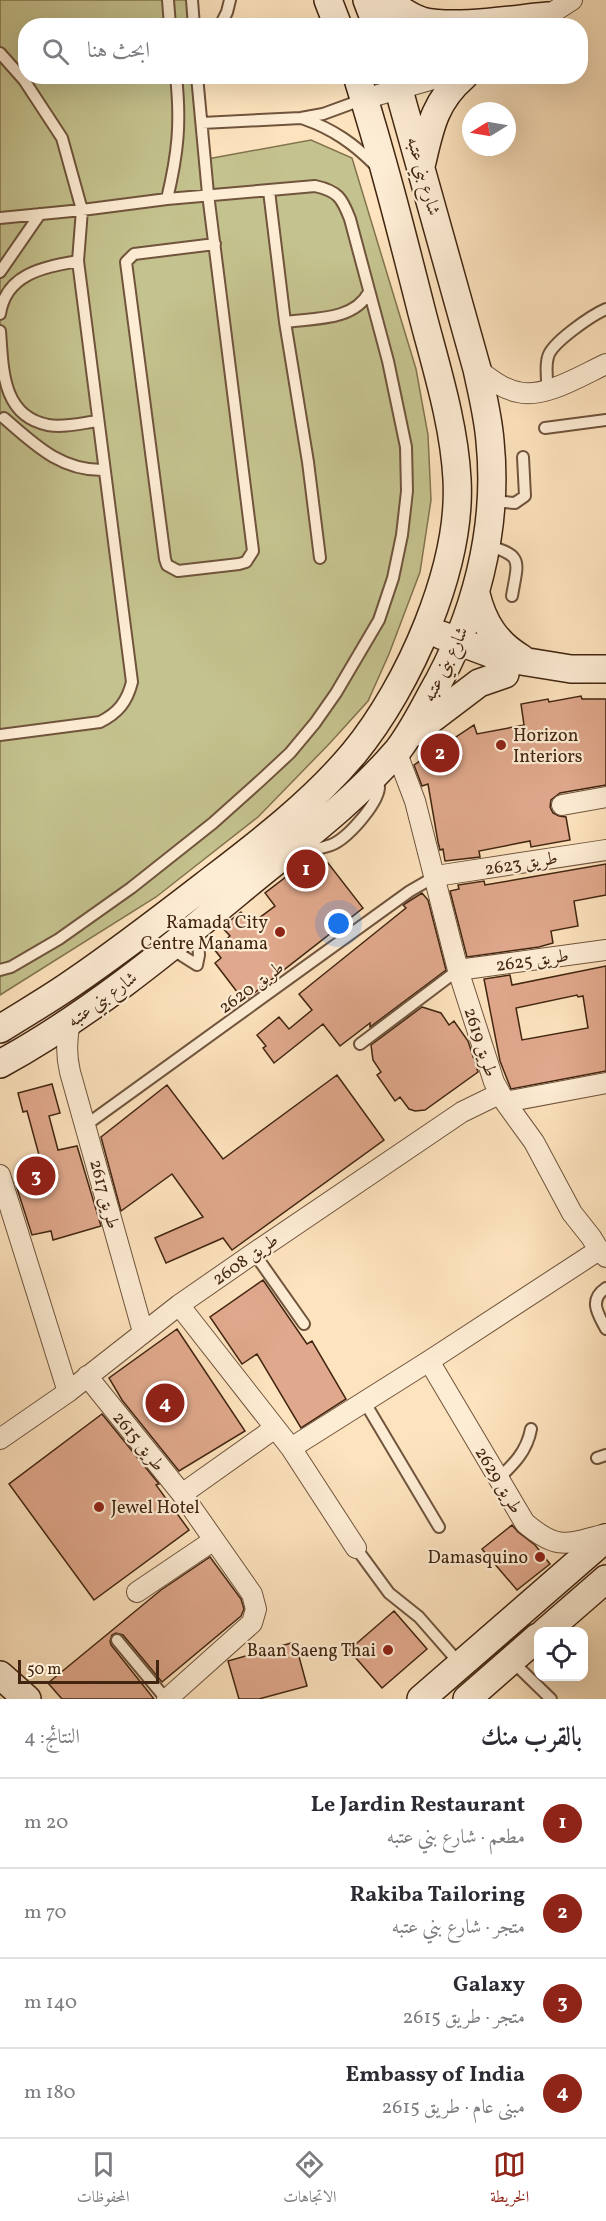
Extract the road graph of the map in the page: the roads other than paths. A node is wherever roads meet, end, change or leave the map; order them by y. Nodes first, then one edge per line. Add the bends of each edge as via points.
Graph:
1 (168, 0) edge
2 (192, 0) edge
3 (230, 0) edge
4 (328, 0) edge
5 (367, 0) edge
6 (386, 0) edge
7 (572, 0) edge
8 (169, 18) edge
9 (193, 18) edge
10 (225, 18) edge
11 (335, 18) edge
12 (373, 18) edge
13 (417, 18) edge
14 (545, 18) edge
15 (0, 53) edge
16 (18, 73) edge
17 (27, 84) edge
18 (177, 84) edge
19 (198, 84) edge
20 (397, 84) edge
21 (455, 84) edge
22 (361, 88) edge
23 (301, 118) junction
24 (202, 123) junction
25 (421, 166) junction
26 (388, 183) junction
27 (269, 191) junction
28 (208, 195) junction
29 (167, 199) junction
30 (82, 210) junction
31 (40, 214) junction
32 (0, 218) edge
33 (215, 244) junction
34 (78, 261) junction
35 (0, 272) edge
36 (369, 292) junction
37 (606, 309) edge
38 (0, 314) edge
39 (285, 322) junction
40 (0, 331) edge
41 (606, 364) edge
42 (477, 369) junction
43 (548, 390) junction
44 (4, 418) dead end
45 (606, 420) edge
46 (98, 421) junction
47 (545, 428) dead end
48 (523, 457) dead end
49 (104, 470) junction
50 (491, 501) junction
51 (486, 545) junction
52 (320, 558) dead end
53 (476, 594) junction
54 (512, 596) dead end
55 (425, 632) junction
56 (455, 649) junction
57 (530, 663) junction
58 (571, 669) junction
59 (606, 669) edge
60 (505, 674) junction
61 (0, 735) edge
62 (402, 744) junction
63 (376, 773) junction
64 (606, 797) edge
65 (415, 801) junction
66 (562, 804) dead end
67 (606, 850) edge
68 (436, 876) junction
69 (606, 950) edge
70 (0, 970) edge
71 (458, 970) junction
72 (70, 1023) junction
73 (0, 1029) edge
74 (360, 1044) dead end
75 (34, 1046) junction
76 (0, 1064) edge
77 (68, 1064) junction
78 (606, 1083) edge
79 (502, 1098) junction
80 (86, 1125) junction
81 (0, 1175) edge
82 (254, 1253) junction
83 (602, 1254) edge
84 (606, 1288) edge
85 (179, 1305) junction
86 (304, 1324) dead end
87 (606, 1329) edge
88 (143, 1332) junction
89 (429, 1361) junction
90 (87, 1376) junction
91 (68, 1392) junction
92 (364, 1401) junction
93 (275, 1428) junction
94 (531, 1429) dead end
95 (0, 1439) edge
96 (291, 1448) junction
97 (498, 1479) junction
98 (182, 1494) junction
99 (439, 1527) dead end
100 (606, 1534) edge
101 (606, 1538) edge
102 (214, 1540) junction
103 (356, 1548) joint
104 (606, 1579) edge
105 (137, 1592) dead end
106 (551, 1627) edge
107 (117, 1640) dead end
108 (534, 1641) edge
109 (512, 1661) junction
110 (461, 1665) junction
111 (0, 1675) edge
112 (27, 1699) edge
113 (166, 1699) edge
114 (421, 1699) edge
115 (468, 1699) edge
116 (551, 1699) edge

1 - 8 lane
2 - 9 lane
3 - 10 lane
4 - 11 main road
5 - 12 main road
6 - 13 main road
7 - 14 street
15 - 16 lane
17 - 30 lane via 62,138
18 - 29 lane via 180,124
19 - 24 lane
20 - 22 street
20 - 25 main road, شارع بني عتبه
21 - 25 main road via 435,111
22 - 23 lane via 323,114
22 - 26 main road, شارع بني عتبه
23 - 24 lane
23 - 26 lane via 322,125 360,149
24 - 28 lane
25 - 42 main road, شارع بني عتبه
26 - 55 main road, شارع بني عتبه via 448,414 458,478 453,539
27 - 28 lane
27 - 36 lane via 315,186 339,196 350,219
27 - 39 lane
28 - 29 lane
28 - 33 lane
29 - 30 lane
30 - 31 lane
30 - 34 lane
31 - 32 lane
31 - 35 lane
33 - 33 lane via 134,254 126,262 165,559 178,571 239,564 251,558 253,552
34 - 38 lane via 25,275 9,290
34 - 46 lane
36 - 39 lane via 355,310 344,314
36 - 70 lane via 391,371 406,447 402,535 379,620 315,723 261,780 131,888 59,939
37 - 43 lane via 550,351
39 - 52 lane
40 - 46 lane via 4,380 11,398 23,412 49,426
41 - 43 street
42 - 43 street via 518,393
42 - 50 main road, شارع بني عتبه via 491,444
44 - 49 lane via 59,461 75,468
45 - 47 lane
46 - 49 lane
48 - 50 lane via 525,496 515,503
49 - 61 lane via 132,668 129,695 112,716 100,722
50 - 51 main road, شارع بني عتبه
51 - 53 main road, شارع بني عتبه
51 - 54 lane via 514,557 517,567
53 - 56 main road, شارع بني عتبه
53 - 57 main road via 492,634
55 - 56 main road via 440,634
55 - 73 main road, شارع بني عتبه via 393,695 356,751 322,788 151,927 72,984
56 - 57 main road
56 - 60 main road
56 - 62 main road, شارع بني عتبه
57 - 58 main road
58 - 59 main road
58 - 60 main road via 528,676
60 - 62 main road via 464,693
62 - 63 main road, شارع بني عتبه
62 - 65 street, طريق 2619
63 - 65 street via 402,785
63 - 72 main road, شارع بني عتبه via 336,814 165,953
64 - 66 street
65 - 68 street, طريق 2619
67 - 68 street, طريق 2623
68 - 71 street, طريق 2619
68 - 80 lane, طريق 2620
69 - 71 street, طريق 2625
71 - 74 lane
71 - 79 street, طريق 2619
72 - 75 main road, شارع بني عتبه
72 - 77 street, طريق 2617
75 - 76 main road, شارع بني عتبه
75 - 77 street
77 - 80 street, طريق 2617
78 - 79 street, طريق 2608
79 - 82 street, طريق 2608 via 462,1112
79 - 83 street, طريق 2619 via 530,1135 572,1213
80 - 88 street, طريق 2617
81 - 91 street
82 - 85 street, طريق 2608
82 - 86 lane
83 - 89 street
84 - 87 lane via 595,1300
85 - 88 street, طريق 2608
85 - 93 street
88 - 90 street, طريق 2608
89 - 92 street
89 - 97 street, طريق 2629
90 - 91 street, طريق 2608
90 - 98 street, طريق 2615 via 160,1479
91 - 95 street, طريق 2608
92 - 96 street
92 - 99 lane
93 - 96 street
93 - 98 street
94 - 97 lane via 520,1457
96 - 103 street
97 - 100 street, طريق 2629 via 525,1523 542,1538 576,1542
98 - 102 street, طريق 2615
101 - 110 main road
102 - 105 street
102 - 113 street, طريق 2615 via 252,1594 256,1609 252,1623
103 - 110 lane via 389,1593 423,1621
104 - 106 main road
107 - 113 lane
108 - 109 main road
109 - 115 main road
109 - 116 lane
110 - 114 main road
111 - 112 main road

